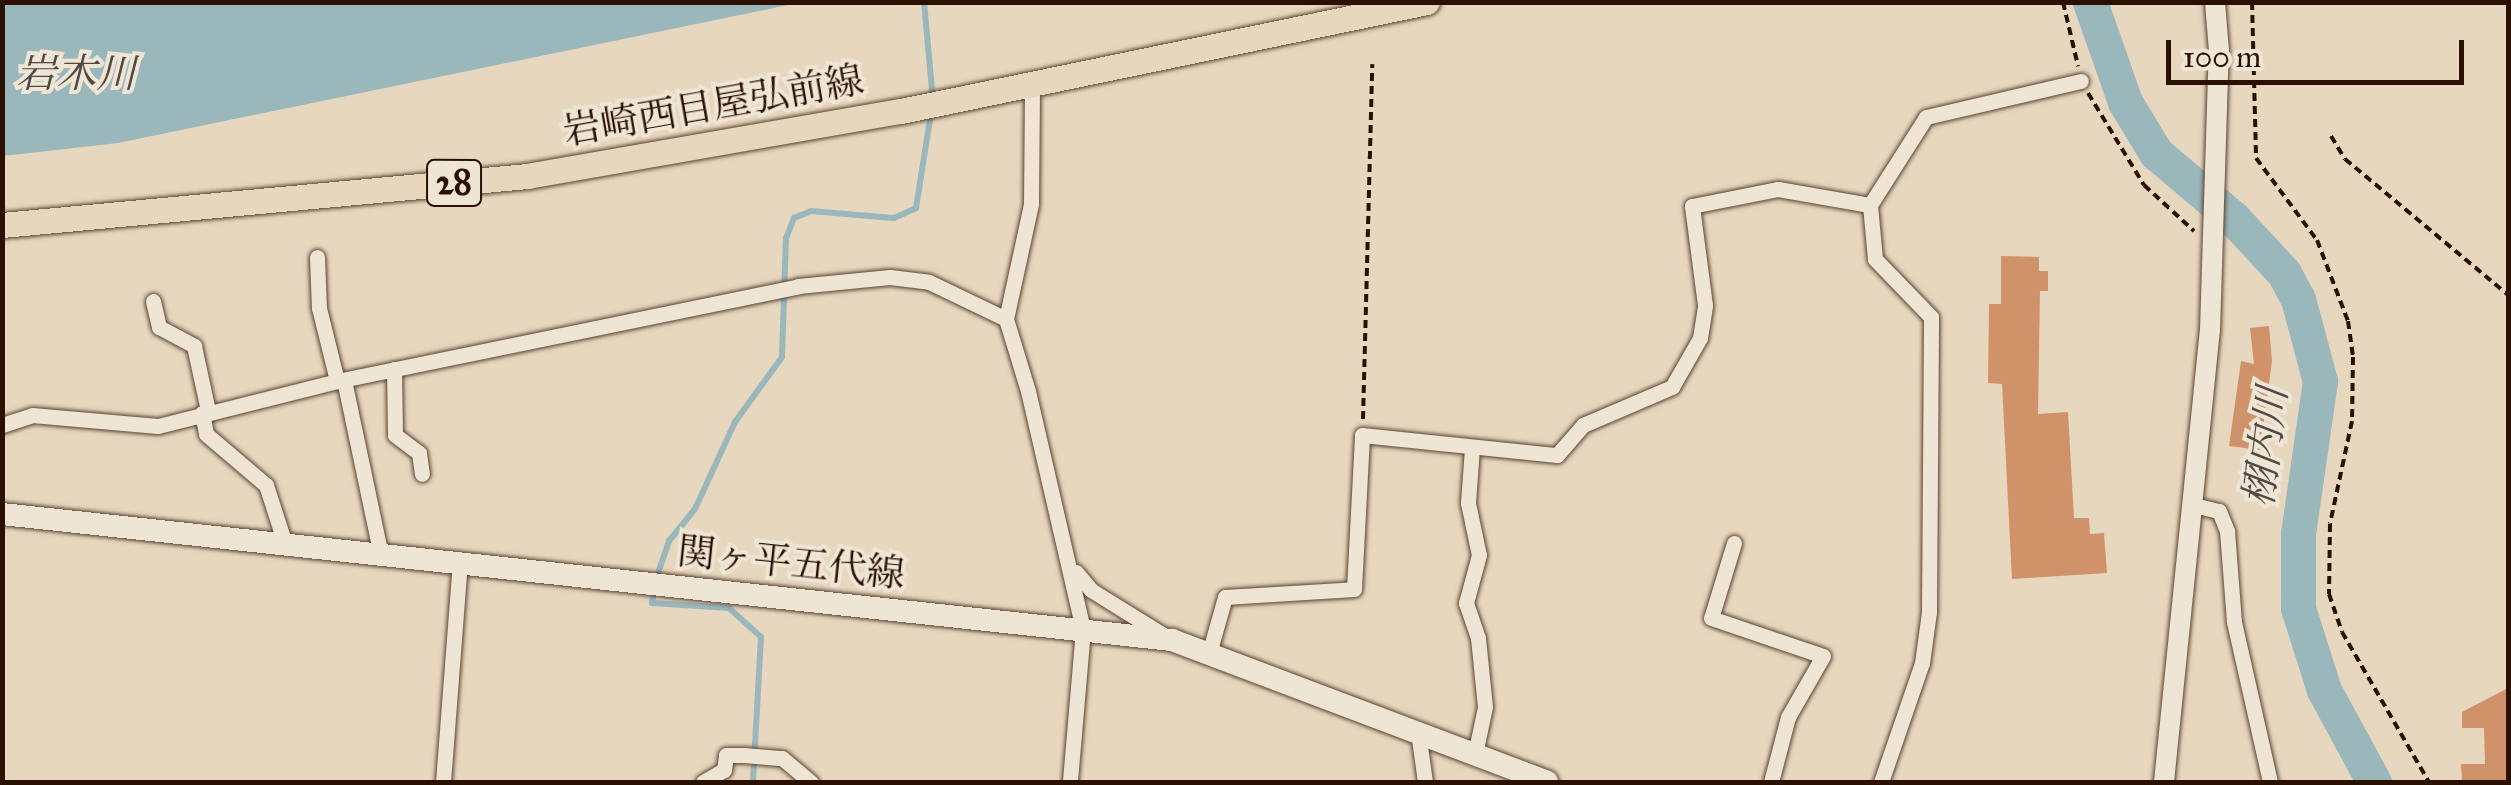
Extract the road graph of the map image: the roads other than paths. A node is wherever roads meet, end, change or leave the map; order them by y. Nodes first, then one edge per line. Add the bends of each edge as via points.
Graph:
1 (1427, 2) edge
2 (2215, 2) edge
3 (2081, 81) road end
4 (1032, 83) junction
5 (1870, 205) junction
6 (2, 224) edge
7 (317, 257) dead end
8 (153, 301) dead end
9 (1006, 319) junction
10 (394, 369) junction
11 (340, 380) junction
12 (205, 412) junction
13 (2, 425) edge
14 (1472, 448) junction
15 (422, 474) dead end
16 (2190, 504) junction
17 (2, 514) edge
18 (1734, 543) dead end
19 (285, 544) junction
20 (380, 555) junction
21 (460, 563) junction
22 (1073, 569) junction
23 (1082, 630) junction
24 (1172, 640) junction
25 (1210, 650) junction
26 (1418, 732) junction
27 (1475, 754) junction
28 (443, 782) edge
29 (703, 782) edge
30 (811, 782) edge
31 (1070, 782) edge
32 (1426, 782) edge
33 (1547, 782) edge
34 (1771, 782) edge
35 (1881, 782) edge
36 (2164, 782) edge
37 (2270, 782) edge

1 - 4 main road, 岩崎西目屋弘前線 / 28
2 - 16 street via 2215,246
3 - 5 street via 1926,117
4 - 6 main road, 岩崎西目屋弘前線 / 28 via 527,176
4 - 9 street via 1032,188
5 - 14 street via 1778,189 1692,206 1705,305 1700,338 1672,386 1583,425 1557,455
5 - 35 street via 1875,260 1932,317 1929,612 1922,662
7 - 11 street via 319,308
8 - 12 street via 159,327 194,346
9 - 10 street via 930,282 890,277 798,286
9 - 22 street
10 - 11 street
10 - 15 street via 395,434 419,453
11 - 12 street
11 - 20 street
12 - 13 street via 158,426 32,415
12 - 19 street via 206,434 266,485
14 - 25 street via 1362,435 1354,589 1225,597
14 - 27 street via 1468,503 1479,555 1466,603 1478,638 1485,707
16 - 36 street
16 - 37 street via 2219,511 2227,532 2234,622
17 - 19 main road, 関ヶ平五代線
18 - 34 street via 1711,618 1824,656 1782,734
19 - 20 main road, 関ヶ平五代線
20 - 21 main road, 関ヶ平五代線
21 - 23 main road, 関ヶ平五代線
21 - 28 street
22 - 23 street
22 - 24 street via 1091,590
23 - 24 main road, 関ヶ平五代線
23 - 31 street
24 - 25 main road, 関ヶ平五代線
25 - 26 main road, 関ヶ平五代線
26 - 27 main road, 関ヶ平五代線
26 - 32 street
27 - 33 main road, 関ヶ平五代線
29 - 30 street via 724,770 726,756 744,755 782,758

